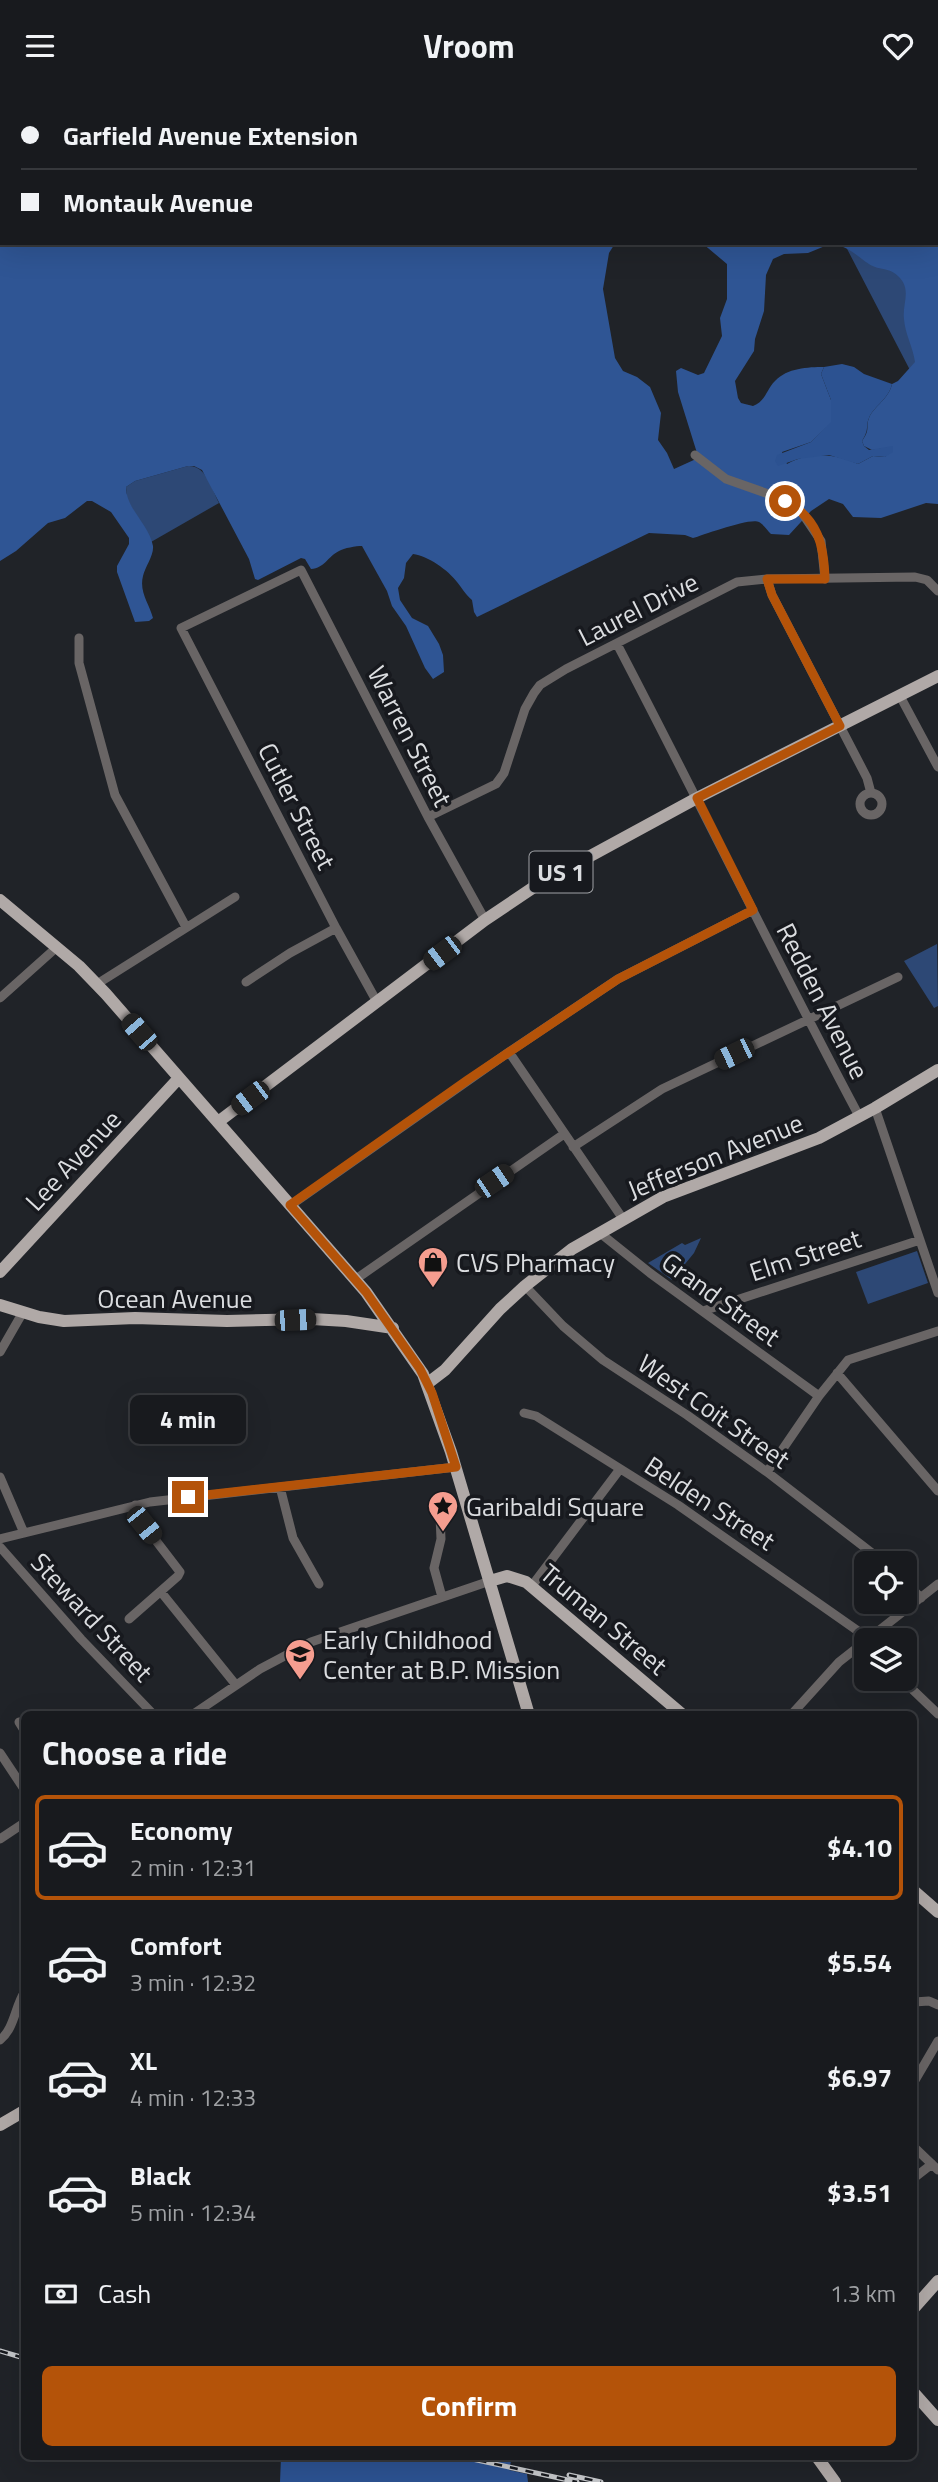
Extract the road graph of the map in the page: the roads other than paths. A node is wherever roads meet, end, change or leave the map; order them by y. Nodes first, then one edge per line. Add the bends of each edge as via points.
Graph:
1 (695, 455) dead end
2 (301, 570) joint
3 (767, 579) junction
4 (825, 579) junction
5 (938, 591) edge
6 (79, 638) dead end
7 (617, 644) junction
8 (938, 676) edge
9 (900, 696) junction
10 (840, 726) junction
11 (938, 767) edge
12 (871, 793) dead end
13 (697, 798) junction
14 (428, 817) junction
15 (235, 897) dead end
16 (0, 900) edge
17 (753, 910) junction
18 (485, 920) junction
19 (186, 927) junction
20 (336, 928) junction
21 (57, 947) junction
22 (898, 977) dead end
23 (246, 982) dead end
24 (97, 984) junction
25 (0, 998) edge
26 (377, 1002) junction
27 (807, 1019) junction
28 (509, 1052) junction
29 (938, 1070) edge
30 (179, 1078) junction
31 (875, 1108) junction
32 (859, 1116) junction
33 (218, 1122) junction
34 (564, 1134) junction
35 (573, 1146) junction
36 (290, 1205) junction
37 (623, 1219) junction
38 (600, 1233) junction
39 (920, 1240) junction
40 (0, 1272) edge
41 (356, 1279) junction
42 (524, 1286) junction
43 (938, 1293) edge
44 (0, 1305) edge
45 (703, 1311) junction
46 (23, 1312) junction
47 (393, 1328) junction
48 (938, 1331) edge
49 (0, 1352) edge
50 (837, 1373) junction
51 (428, 1383) junction
52 (819, 1396) junction
53 (524, 1413) dead end
54 (456, 1467) junction
55 (620, 1469) junction
56 (767, 1472) junction
57 (0, 1477) edge
58 (281, 1487) junction
59 (938, 1491) edge
60 (135, 1505) junction
61 (440, 1517) dead end
62 (24, 1533) junction
63 (0, 1539) edge
64 (0, 1547) edge
65 (870, 1551) edge
66 (490, 1581) junction
67 (320, 1584) dead end
68 (938, 1584) edge
69 (531, 1587) junction
70 (160, 1592) junction
71 (917, 1594) edge
72 (442, 1597) junction
73 (921, 1598) junction
74 (129, 1619) dead end
75 (855, 1628) edge
76 (882, 1628) edge
77 (854, 1650) edge
78 (236, 1685) junction
79 (914, 1691) edge
80 (150, 1711) edge
81 (198, 1711) edge
82 (528, 1711) edge
83 (678, 1711) edge
84 (795, 1711) edge
85 (938, 1714) edge
86 (0, 1753) edge
87 (21, 1784) edge
88 (21, 1825) edge
89 (0, 1839) edge
90 (917, 1894) edge
91 (938, 1912) edge
92 (21, 2000) edge
93 (917, 2002) edge
94 (938, 2005) edge
95 (0, 2040) edge
96 (938, 2041) edge
97 (917, 2077) edge
98 (21, 2113) edge
99 (0, 2125) edge
100 (917, 2150) edge
101 (935, 2167) edge
102 (917, 2176) edge
103 (938, 2281) edge
104 (917, 2305) edge
105 (917, 2396) edge
106 (937, 2416) edge
107 (819, 2460) edge
108 (835, 2482) edge

1 - 4 street via 726,479 800,510 821,541
2 - 14 street, Warren Street
2 - 20 street, Cutler Street via 181,628
3 - 4 street, Laurel Drive
3 - 7 street, Laurel Drive via 737,582
3 - 10 street
4 - 5 street, Laurel Drive via 915,577 927,580
6 - 19 street via 79,663 115,795
7 - 13 street, Redden Avenue
7 - 14 street, Laurel Drive via 537,689 496,784
8 - 9 main road, US 1
9 - 10 main road, US 1
9 - 11 street
10 - 12 street
10 - 13 main road, US 1
13 - 17 street, Redden Avenue
13 - 18 main road, US 1 via 537,885
14 - 18 street, Warren Street
15 - 19 street
16 - 21 main road
17 - 27 street, Redden Avenue
17 - 28 street via 618,979
18 - 26 main road, US 1
19 - 24 street
20 - 23 street
20 - 26 street, Cutler Street
21 - 24 main road
21 - 25 street
22 - 27 street
24 - 30 main road
26 - 33 main road, US 1
27 - 32 street, Redden Avenue
27 - 35 street via 662,1089
28 - 34 street
28 - 36 street
29 - 31 main road, Jefferson Avenue
30 - 33 main road
30 - 40 main road, Lee Avenue
31 - 32 main road, Jefferson Avenue
31 - 39 street
32 - 37 main road, Jefferson Avenue via 819,1138 663,1196
33 - 36 main road
34 - 35 street
34 - 41 street
35 - 37 street
36 - 41 main road
37 - 38 main road, Jefferson Avenue
38 - 42 main road, Jefferson Avenue
38 - 45 street, Grand Street
39 - 43 street
39 - 45 street, Elm Street
41 - 47 main road
42 - 51 main road, Jefferson Avenue
42 - 56 street, West Coit Street via 603,1360
44 - 46 main road, Ocean Avenue
45 - 52 street, Grand Street
46 - 47 main road, Ocean Avenue via 64,1321 320,1319
46 - 49 street
47 - 51 main road
48 - 50 street via 848,1360
50 - 52 street
50 - 59 street
51 - 54 main road
52 - 56 street
53 - 55 street, Belden Street
54 - 58 street
54 - 66 main road
55 - 69 street
55 - 75 street, Belden Street
56 - 65 street, West Coit Street
57 - 62 street
58 - 60 street
58 - 67 street via 293,1538
60 - 62 street
60 - 70 street via 144,1525 180,1570
61 - 72 street via 441,1539 434,1569
62 - 63 street
64 - 80 street, Steward Street
66 - 69 main road, Truman Street via 513,1577
66 - 72 street
66 - 82 main road
68 - 73 street
69 - 83 main road, Truman Street
70 - 74 street
70 - 78 street
71 - 73 street
72 - 78 street via 311,1642
73 - 76 street
77 - 84 street
78 - 81 street
79 - 85 street
86 - 87 street
88 - 89 street
90 - 91 main road
92 - 95 street
93 - 94 street
96 - 97 street
98 - 99 main road
100 - 101 street
101 - 102 street
103 - 104 main road
105 - 106 main road
107 - 108 main road

